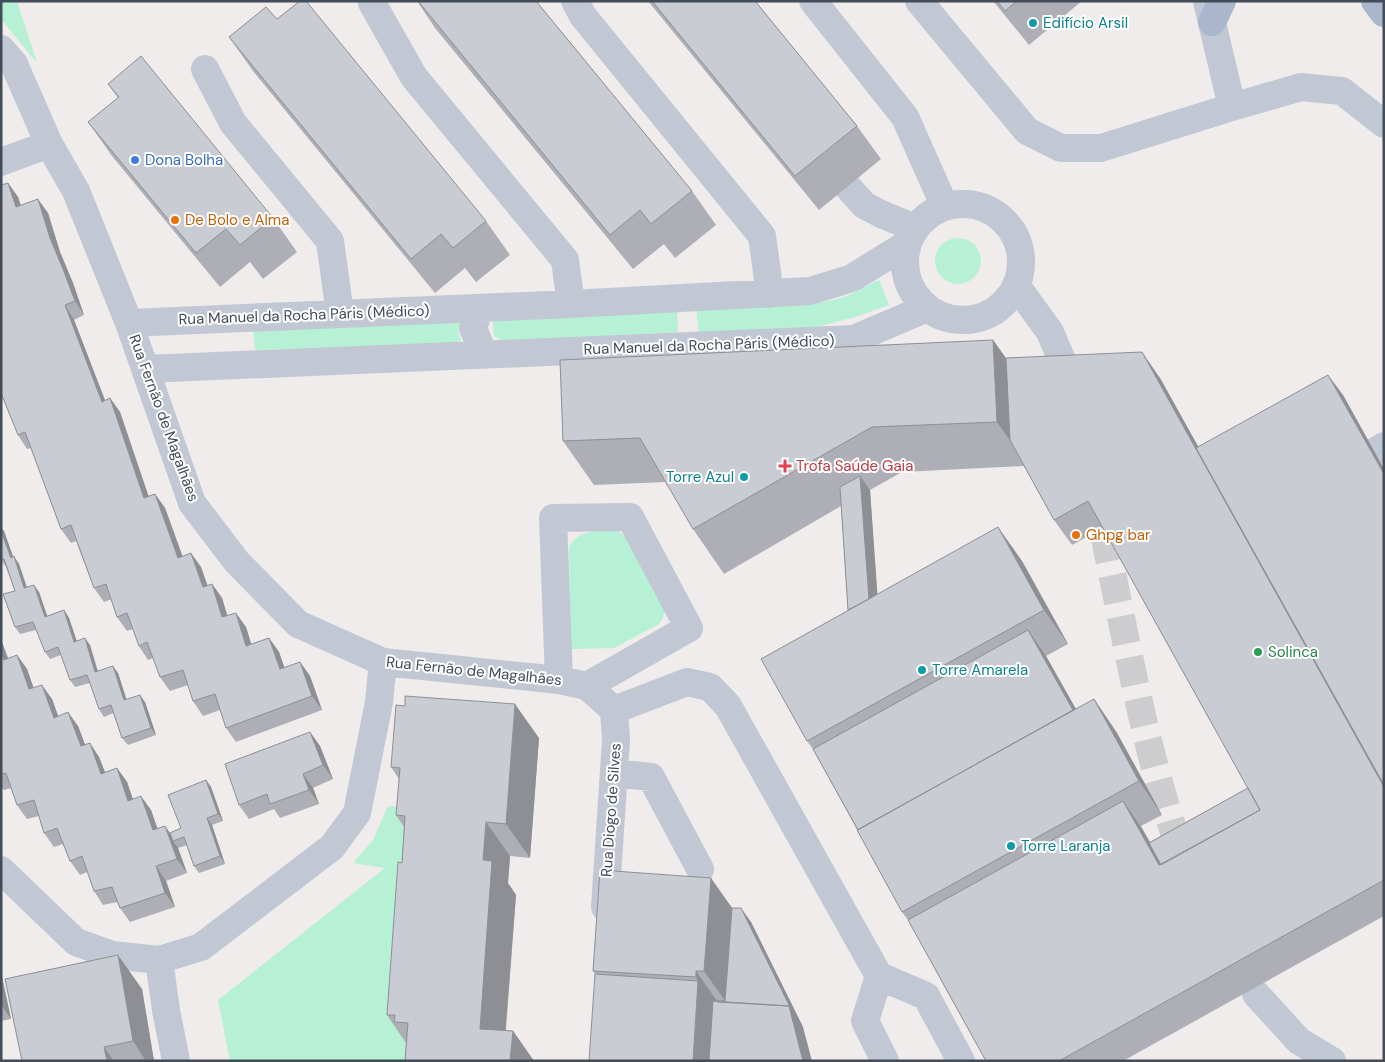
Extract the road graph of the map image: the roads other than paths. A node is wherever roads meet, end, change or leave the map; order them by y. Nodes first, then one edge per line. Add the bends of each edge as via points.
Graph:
1 (575, 1) edge
2 (813, 1) edge
3 (919, 1) edge
4 (372, 3) dead end
5 (1214, 8) edge
6 (1, 49) edge
7 (205, 69) dead end
8 (1232, 107) junction
9 (1384, 124) edge
10 (50, 144) junction
11 (1, 162) edge
12 (848, 186) dead end
13 (945, 206) junction
14 (911, 236) junction
15 (1016, 284) junction
16 (770, 294) junction
17 (571, 304) junction
18 (480, 308) junction
19 (927, 308) junction
20 (340, 314) junction
21 (129, 323) junction
22 (484, 355) junction
23 (145, 369) junction
24 (1069, 376) edge
25 (1384, 446) edge
26 (1339, 494) edge
27 (382, 662) junction
28 (559, 680) junction
29 (587, 686) junction
30 (614, 710) junction
31 (614, 773) junction
32 (1, 870) edge
33 (695, 880) edge
34 (603, 934) edge
35 (159, 960) junction
36 (879, 976) junction
37 (1251, 979) edge
38 (176, 1061) edge
39 (885, 1061) edge
40 (961, 1061) edge
41 (1332, 1061) edge

1 - 16 street via 583,16 762,236
2 - 13 street via 905,117
3 - 8 street via 1028,131 1061,148 1101,148
4 - 17 street via 414,76 565,260
5 - 8 street
6 - 10 street, Rua Fernão de Magalhães via 14,64
7 - 20 street via 233,123 330,241
8 - 9 street via 1301,87 1342,91
10 - 11 street
10 - 21 street, Rua Fernão de Magalhães via 76,191
12 - 14 street via 864,205
13 - 14 street via 928,215
13 - 15 street via 982,207 999,216 1012,230 1019,247 1021,266
14 - 16 street, Rua Manuel da Rocha Páris (Médico) via 852,278 810,291
14 - 19 street via 904,262 907,280
15 - 19 street via 993,312 977,318 960,320
15 - 24 street via 1050,332
16 - 17 street, Rua Manuel da Rocha Páris (Médico)
17 - 18 street, Rua Manuel da Rocha Páris (Médico)
18 - 20 street, Rua Manuel da Rocha Páris (Médico)
18 - 22 street via 473,328
19 - 22 street, Rua Manuel da Rocha Páris (Médico) via 854,339
20 - 21 street, Rua Manuel da Rocha Páris (Médico)
21 - 23 street, Rua Fernão de Magalhães
22 - 23 street, Rua Manuel da Rocha Páris (Médico)
23 - 27 street, Rua Fernão de Magalhães via 192,502 237,562 298,624
25 - 26 street via 1330,478
27 - 28 street, Rua Fernão de Magalhães
27 - 35 street via 380,702 357,813 332,848 201,947
28 - 29 street, Rua Fernão de Magalhães
28 - 29 street via 553,518 630,516 690,628
29 - 30 street, Rua Fernão de Magalhães
30 - 31 street, Rua Diogo de Silves
30 - 36 street via 687,682 710,687 728,706
31 - 33 street via 651,777
31 - 34 street, Rua Diogo de Silves via 617,876
32 - 35 street via 76,942 112,955
35 - 38 street
36 - 39 street via 865,1021
36 - 40 street via 926,996
37 - 41 street via 1299,1041

